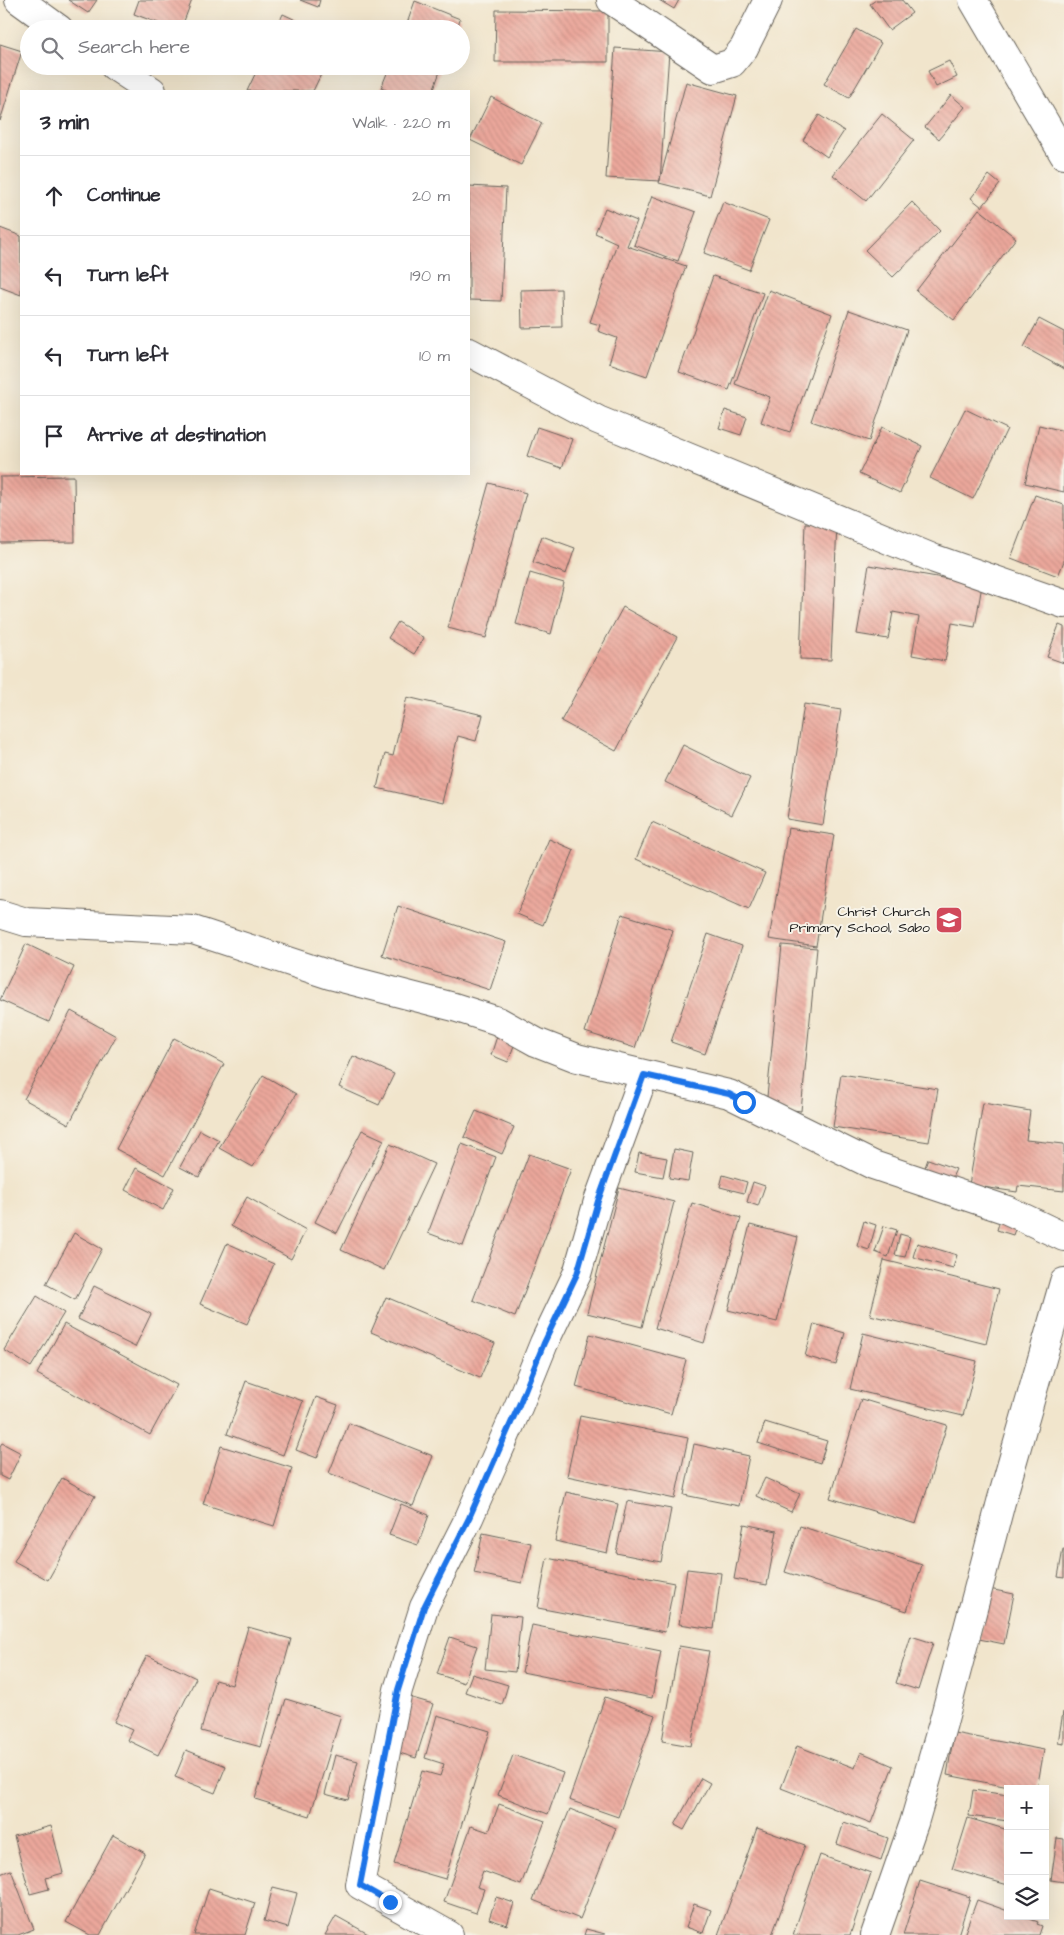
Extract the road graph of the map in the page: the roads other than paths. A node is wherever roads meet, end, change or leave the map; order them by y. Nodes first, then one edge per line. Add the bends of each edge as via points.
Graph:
1 (19, 0) edge
2 (611, 0) edge
3 (768, 0) edge
4 (973, 0) edge
5 (47, 20) edge
6 (128, 75) edge
7 (150, 90) edge
8 (1064, 155) edge
9 (470, 353) edge
10 (1064, 604) edge
11 (0, 914) edge
12 (644, 1075) junction
13 (1064, 1237) edge
14 (1064, 1282) edge
15 (449, 1935) edge
16 (876, 1935) edge

1 - 5 street
2 - 3 street via 713,70 732,63 744,48
4 - 8 street
6 - 7 street
9 - 10 street via 598,420 935,560
11 - 12 street via 26,922 193,930 330,975 498,1021 536,1042 577,1058
12 - 13 street via 729,1094 873,1165 1007,1210
12 - 15 street via 598,1201 577,1274 469,1518 424,1607 398,1690 360,1885
14 - 16 street via 914,1823

